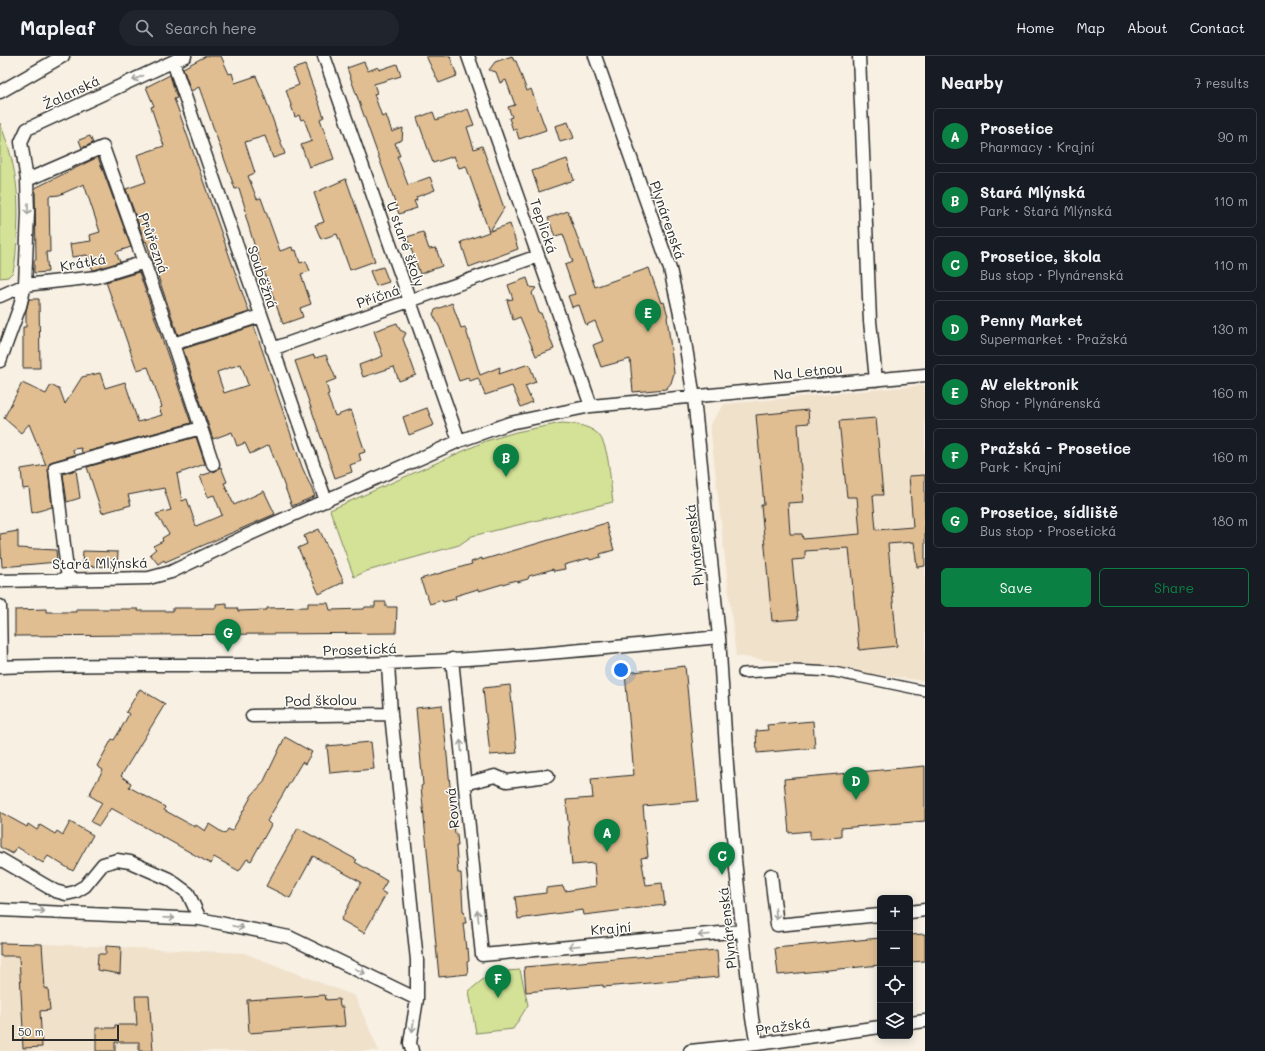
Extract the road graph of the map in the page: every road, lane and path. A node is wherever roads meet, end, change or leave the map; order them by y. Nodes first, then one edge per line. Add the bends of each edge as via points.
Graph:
1 (63, 56) edge
2 (185, 56) edge
3 (324, 56) edge
4 (468, 56) edge
5 (595, 56) edge
6 (859, 56) edge
7 (173, 62) junction
8 (0, 92) edge
9 (27, 180) junction
10 (538, 256) junction
11 (145, 262) junction
12 (25, 285) junction
13 (0, 296) edge
14 (410, 301) junction
15 (261, 316) junction
16 (173, 344) junction
17 (272, 349) junction
18 (0, 360) edge
19 (925, 375) edge
20 (876, 380) junction
21 (694, 398) junction
22 (591, 406) junction
23 (201, 428) junction
24 (459, 441) junction
25 (213, 464) dead end
26 (326, 501) junction
27 (68, 579) junction
28 (0, 581) edge
29 (0, 606) edge
30 (719, 637) junction
31 (452, 659) junction
32 (388, 663) junction
33 (0, 667) edge
34 (743, 673) dead end
35 (925, 691) edge
36 (391, 714) junction
37 (252, 716) dead end
38 (548, 776) dead end
39 (465, 784) junction
40 (0, 859) edge
41 (771, 875) dead end
42 (0, 910) edge
43 (925, 910) edge
44 (913, 912) edge
45 (877, 915) edge
46 (200, 919) junction
47 (742, 931) junction
48 (482, 955) joint
49 (417, 999) junction
50 (925, 1021) edge
51 (913, 1023) edge
52 (877, 1027) edge
53 (757, 1044) junction
54 (412, 1051) edge
55 (690, 1051) edge

1 - 8 street
2 - 7 street, Žalanská
3 - 14 street, U staré školy
4 - 10 street, Teplická
5 - 21 street, Plynárenská via 670,269
6 - 20 street via 870,320
7 -> 9 street, Žalanská via 27,129 21,142
7 - 15 street, Souběžná
9 - 11 street, Průřezná via 104,147
9 -> 12 street
10 - 14 street, Příčná
10 - 22 street, Teplická
11 - 12 street, Krátká via 96,277
11 - 16 street, Průřezná
12 - 13 street, Krátká
12 - 18 street
14 - 17 street, Příčná
14 - 24 street, U staré školy
15 - 16 street
15 - 17 street, Souběžná
16 - 23 street, Průřezná
17 - 26 street, Souběžná
19 - 20 street, Na Letnou
20 - 21 street, Na Letnou
21 - 22 street, Stará Mlýnská
21 - 30 street, Plynárenská
22 - 24 street, Stará Mlýnská via 510,423
23 - 25 street, Průřezná
23 - 27 street via 55,468
24 - 26 street, Stará Mlýnská
26 - 27 street, Stará Mlýnská via 171,572 149,578
27 - 28 street, Stará Mlýnská
29 - 33 street
30 - 31 street, Prosetická via 533,655
30 - 47 street, Plynárenská via 727,765
31 - 32 street, Prosetická
39 -> 31 street, Rovná
32 - 33 street, Prosetická
32 - 36 street
34 - 35 street via 793,670 834,672
36 - 37 street, Pod školou
36 - 49 street via 417,960
38 - 39 street via 507,781 496,776
48 -> 39 street, Rovná
40 - 46 street via 55,891 66,894 85,886 103,864 117,860 130,862 169,879 188,893
41 -> 45 street via 777,925
42 -> 46 street
43 - 44 street
46 -> 49 street via 289,937
47 -> 48 street, Krajní
47 - 53 street, Plynárenská
49 -> 54 street via 410,1043
50 - 51 street
52 - 53 street, Pražská
53 - 55 street, Pražská

